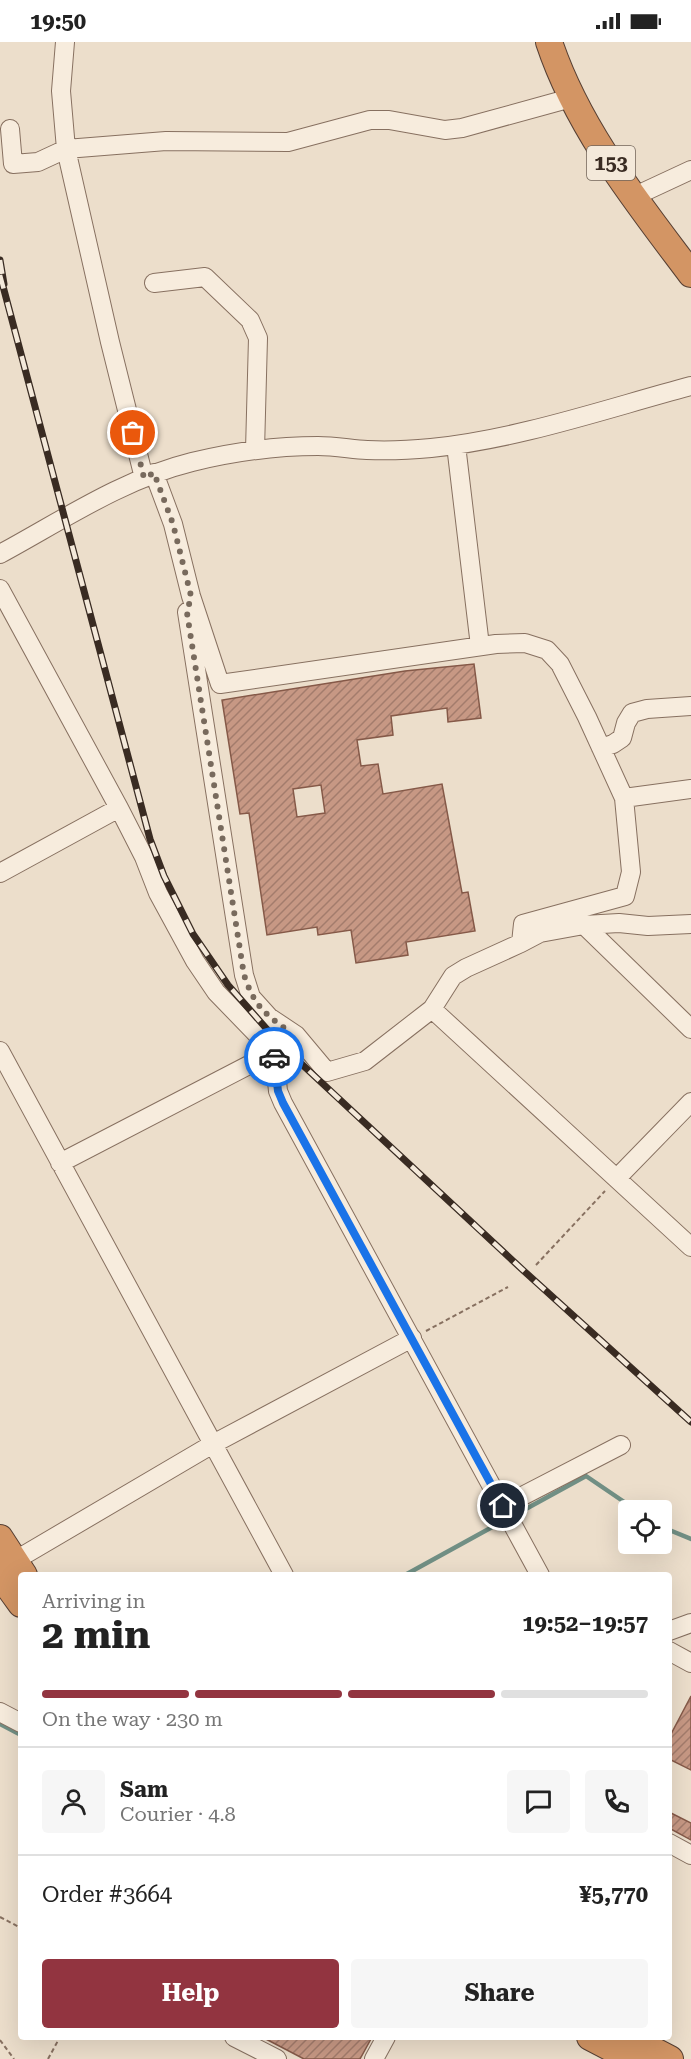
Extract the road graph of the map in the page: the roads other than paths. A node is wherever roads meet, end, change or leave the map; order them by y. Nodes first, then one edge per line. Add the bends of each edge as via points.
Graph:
1 (65, 42) edge
2 (549, 42) edge
3 (571, 98) junction
4 (10, 129) dead end
5 (66, 149) junction
6 (691, 170) edge
7 (633, 197) junction
8 (691, 274) edge
9 (154, 283) dead end
10 (691, 386) edge
11 (456, 444) junction
12 (255, 450) junction
13 (149, 476) junction
14 (0, 554) edge
15 (0, 589) edge
16 (191, 596) junction
17 (480, 646) junction
18 (691, 706) edge
19 (601, 748) junction
20 (691, 789) edge
21 (624, 798) junction
22 (119, 808) junction
23 (0, 873) edge
24 (691, 924) edge
25 (584, 926) junction
26 (521, 943) junction
27 (432, 1009) junction
28 (691, 1029) edge
29 (287, 1030) junction
30 (273, 1052) junction
31 (1, 1055) edge
32 (691, 1102) edge
33 (60, 1163) junction
34 (617, 1178) junction
35 (691, 1247) edge
36 (412, 1338) junction
37 (213, 1444) junction
38 (621, 1445) dead end
39 (507, 1515) junction
40 (0, 1538) edge
41 (9, 1569) edge
42 (283, 1572) edge
43 (538, 1572) edge
44 (18, 1595) edge
45 (691, 1623) edge
46 (672, 1630) edge
47 (672, 1653) edge
48 (691, 1663) edge
49 (0, 1712) edge
50 (18, 1721) edge
51 (672, 1845) edge
52 (691, 1855) edge
53 (240, 2040) edge
54 (384, 2040) edge
55 (596, 2040) edge
56 (634, 2040) edge
57 (277, 2059) edge
58 (374, 2059) edge
59 (632, 2059) edge
60 (670, 2059) edge

1 - 5 street via 61,92
2 - 3 highway, 153
3 - 5 street via 462,128 370,120 288,142 166,141
3 - 7 highway, 153
4 - 5 street via 13,164 38,162
5 - 13 street via 110,342
6 - 7 street
7 - 8 highway, 153
9 - 12 street via 206,277 250,320 258,338
10 - 11 street via 497,439
11 - 12 street via 401,451 318,446
11 - 17 street
12 - 13 street via 190,462
13 - 14 street
13 - 16 street via 173,524
15 - 22 street
16 - 17 street via 220,684
16 - 29 street via 187,613 244,975 251,997
17 - 19 street via 525,643 547,650 560,664
18 - 19 street via 632,713 622,738
19 - 21 street
20 - 21 street
21 - 26 street via 631,872 625,896 523,924
22 - 23 street
22 - 30 street via 195,961 216,992
24 - 25 street
25 - 26 street via 540,933
25 - 28 street
26 - 27 street via 453,976
27 - 29 street via 365,1061 327,1072 296,1035
27 - 34 street
29 - 30 street
30 - 33 street
30 - 36 street via 283,1103
31 - 33 street
32 - 34 street
33 - 37 street
34 - 35 street
36 - 37 street
36 - 39 street
37 - 41 street
37 - 42 street
38 - 39 street
39 - 43 street
40 - 41 highway
41 - 44 highway
45 - 46 street
47 - 48 street
49 - 50 street
51 - 52 street
53 - 57 street
54 - 58 street
55 - 59 highway
56 - 60 highway

